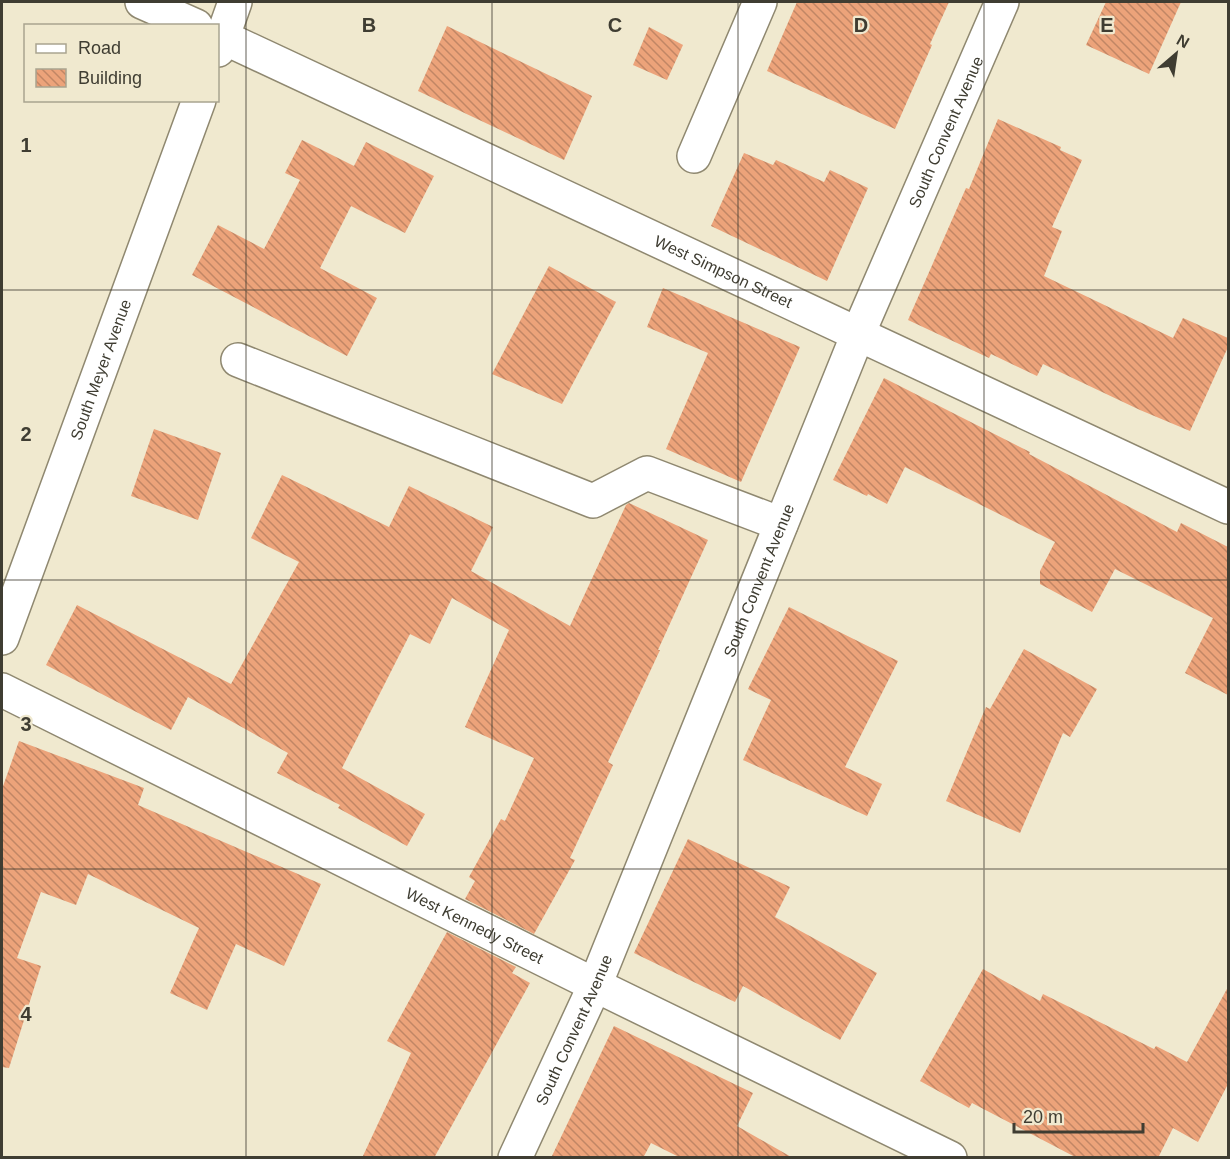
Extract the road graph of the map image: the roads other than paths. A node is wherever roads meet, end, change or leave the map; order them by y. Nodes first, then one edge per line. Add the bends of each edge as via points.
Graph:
1 (142, 2) edge
2 (235, 2) edge
3 (760, 2) edge
4 (1002, 2) edge
5 (187, 24) edge
6 (219, 27) edge
7 (219, 40) edge
8 (198, 102) edge
9 (694, 156) dead end
10 (858, 333) junction
11 (238, 360) dead end
12 (1228, 507) edge
13 (781, 525) junction
14 (2, 638) edge
15 (2, 690) edge
16 (595, 985) junction
17 (514, 1158) edge
18 (950, 1158) edge

1 - 5 street, West Simpson Street
2 - 6 street
3 - 9 street
4 - 10 street, South Convent Avenue
7 - 10 street, West Simpson Street
8 - 14 street, South Meyer Avenue
10 - 12 street, West Simpson Street
10 - 13 street, South Convent Avenue
11 - 13 street via 593,501 646,473
13 - 16 street, South Convent Avenue
15 - 16 street, West Kennedy Street
16 - 17 street, South Convent Avenue
16 - 18 street, West Kennedy Street

